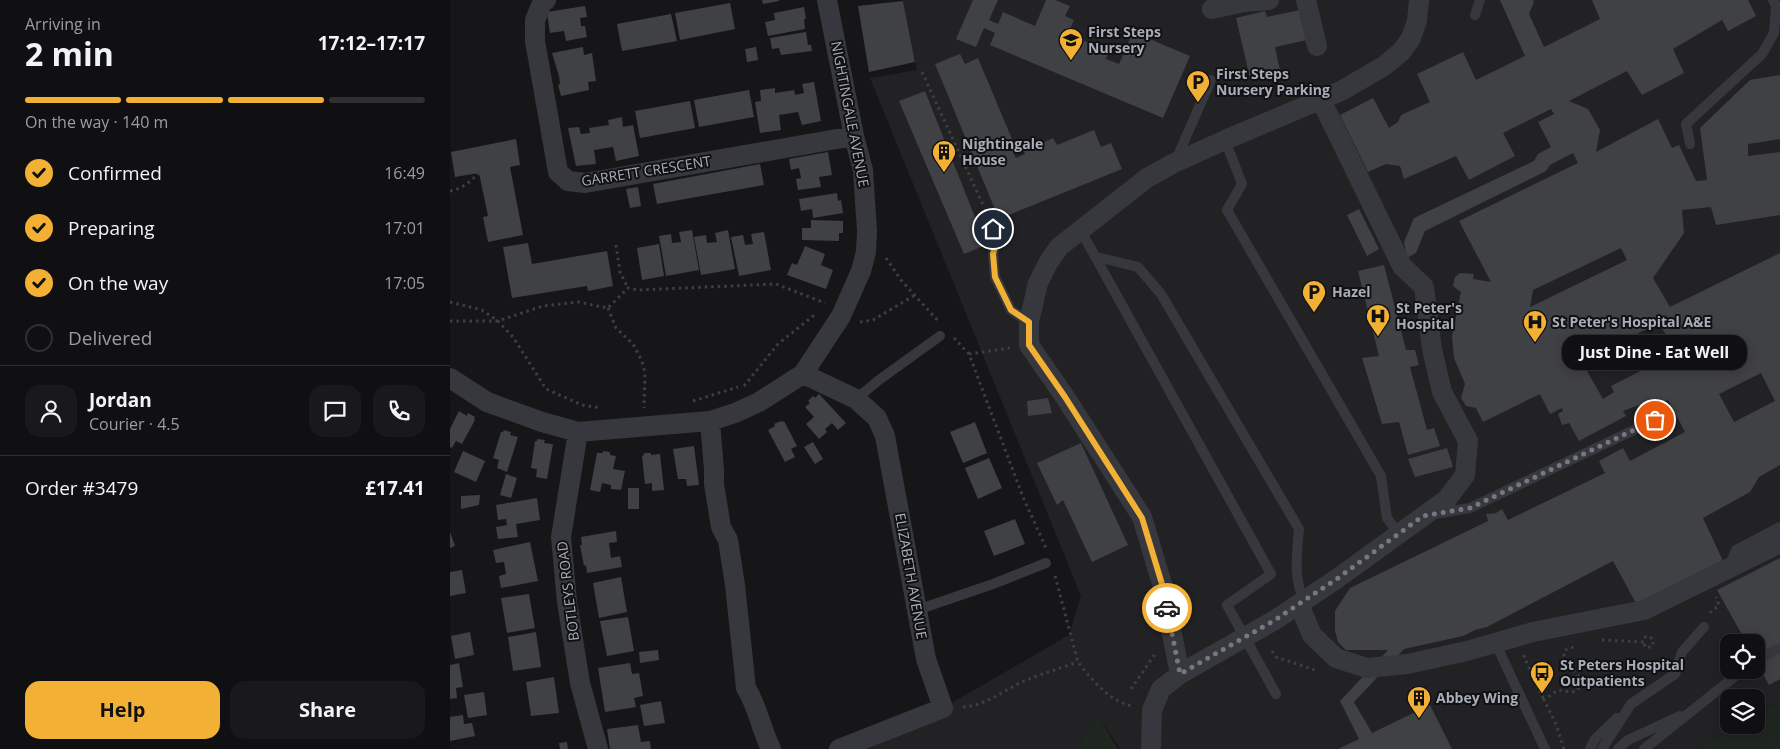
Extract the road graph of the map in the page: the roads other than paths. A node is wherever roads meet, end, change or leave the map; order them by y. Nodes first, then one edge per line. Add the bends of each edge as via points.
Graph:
1 (546, 0) edge
2 (1269, 0) edge
3 (1306, 0) edge
4 (1419, 0) edge
5 (1480, 0) edge
6 (1772, 0) edge
7 (831, 1) edge
8 (1243, 1) edge
9 (1212, 9) dead end
10 (1474, 16) dead end
11 (1317, 46) dead end
12 (1211, 80) dead end
13 (1321, 100) junction
14 (854, 136) junction
15 (1225, 140) junction
16 (1690, 144) dead end
17 (1174, 163) junction
18 (989, 219) road end
19 (1081, 231) junction
20 (1097, 257) junction
21 (1029, 322) junction
22 (940, 336) dead end
23 (803, 374) junction
24 (450, 378) edge
25 (856, 399) junction
26 (1655, 420) dead end
27 (710, 421) junction
28 (578, 432) junction
29 (1423, 516) junction
30 (1780, 527) edge
31 (1399, 534) junction
32 (1780, 543) edge
33 (1049, 566) road end
34 (1729, 568) junction
35 (1301, 602) junction
36 (917, 610) junction
37 (1704, 627) dead end
38 (1245, 637) junction
39 (1495, 642) junction
40 (1780, 648) edge
41 (1765, 656) edge
42 (1180, 674) junction
43 (1732, 679) edge
44 (1276, 694) dead end
45 (1630, 704) junction
46 (1693, 710) junction
47 (1615, 729) junction
48 (1628, 740) junction
49 (598, 749) edge
50 (771, 749) edge
51 (839, 749) edge
52 (1151, 749) edge
53 (1544, 749) edge
54 (1590, 749) edge
55 (1602, 749) edge
56 (1618, 749) edge
57 (1644, 749) edge

1 - 14 street, GARRETT CRESCENT via 535,20 535,40 558,172 568,181 585,183
2 - 8 street
3 - 11 street
4 - 13 street via 1414,30 1402,51 1384,66
5 - 10 lane
6 - 16 lane via 1776,6 1774,33 1762,54 1686,124
7 - 14 street, NIGHTINGALE AVENUE
8 - 9 street
12 - 17 lane
13 - 15 street
13 - 29 street via 1402,266 1424,287 1432,349 1442,392 1468,441 1465,475 1447,499
14 - 23 street, NIGHTINGALE AVENUE via 863,170 866,252 841,316
15 - 17 street
15 - 31 lane via 1242,184 1227,210 1381,476 1387,518
17 - 19 street via 1147,178
18 - 21 lane via 997,239 993,254 995,277 1011,310
19 - 20 lane
19 - 21 street via 1059,247 1048,263 1038,283
20 - 35 lane via 1138,267 1161,294 1299,528 1296,560
20 - 38 lane via 1271,574 1227,605
21 - 42 street via 1029,345 1142,518 1162,584
22 - 25 lane
23 - 25 street, ELIZABETH AVENUE
23 - 27 street, NIGHTINGALE AVENUE via 759,402
24 - 28 street, NIGHTINGALE AVENUE via 487,402
25 - 36 street, ELIZABETH AVENUE via 876,418 885,436
26 - 29 lane via 1470,508
27 - 28 street, NIGHTINGALE AVENUE
27 - 50 street via 714,484 721,526 728,540 746,688
28 - 49 street, BOTLEYS ROAD via 561,537 580,683
29 - 31 street
30 - 34 lane via 1736,550
31 - 35 street
32 - 34 street
33 - 36 lane
34 - 39 street via 1644,610
35 - 38 street
35 - 39 street via 1312,635 1336,658 1367,668 1407,664
36 - 51 street, ELIZABETH AVENUE via 926,658 943,708
37 - 45 lane via 1682,652 1675,674
38 - 42 street
38 - 44 lane
39 - 53 lane
40 - 41 lane
42 - 52 street via 1161,689 1152,710
43 - 46 lane
45 - 47 lane
45 - 54 lane via 1595,739
46 - 48 lane
46 - 57 lane
47 - 48 lane via 1624,732
47 - 55 lane
48 - 56 lane

